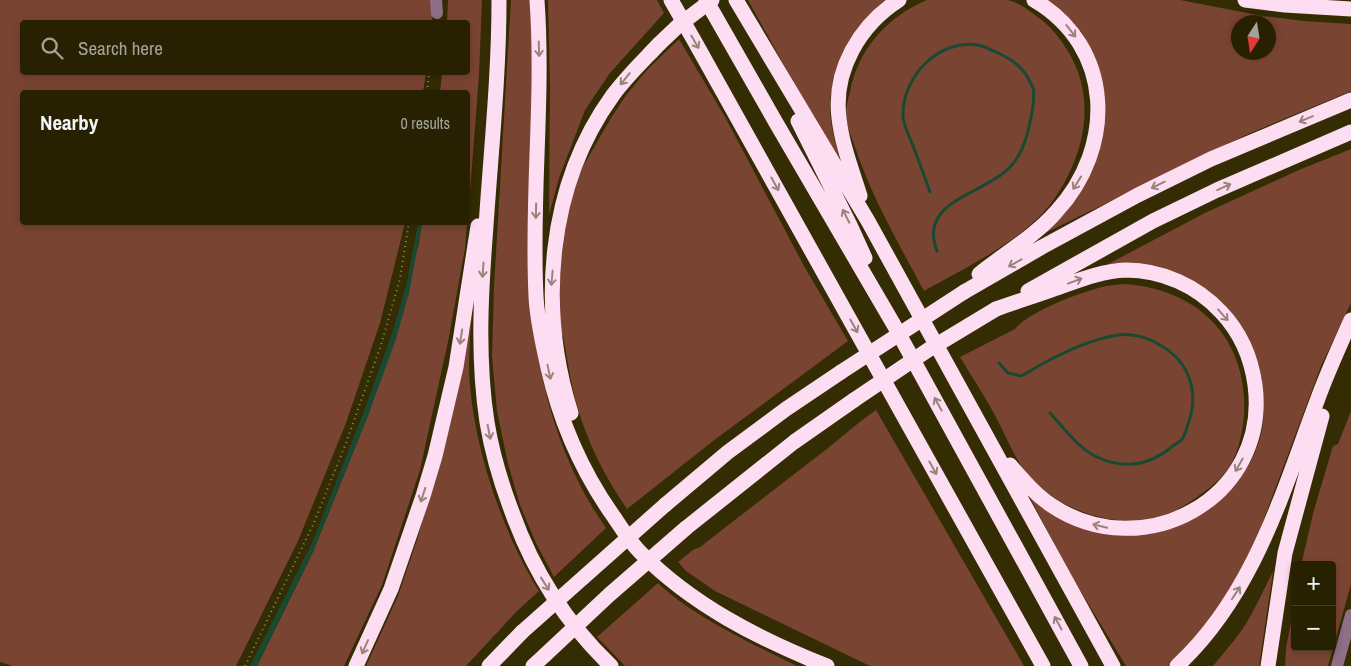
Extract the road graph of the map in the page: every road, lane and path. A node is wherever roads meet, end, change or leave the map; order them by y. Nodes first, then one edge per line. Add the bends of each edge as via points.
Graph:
1 (436, 0) edge
2 (499, 0) edge
3 (537, 0) edge
4 (670, 0) edge
5 (706, 0) edge
6 (712, 0) edge
7 (899, 0) edge
8 (1034, 0) edge
9 (1245, 0) edge
10 (738, 2) edge
11 (1351, 8) edge
12 (437, 13) dead end
13 (429, 75) edge
14 (426, 90) edge
15 (1351, 100) edge
16 (1351, 132) edge
17 (490, 169) junction
18 (868, 221) junction
19 (409, 225) edge
20 (980, 278) junction
21 (996, 309) junction
22 (1351, 320) edge
23 (894, 325) junction
24 (1351, 336) edge
25 (992, 446) junction
26 (1351, 615) edge
27 (1180, 663) edge
28 (245, 666) edge
29 (356, 666) edge
30 (489, 666) edge
31 (533, 666) edge
32 (611, 666) edge
33 (828, 666) edge
34 (1043, 666) edge
35 (1081, 666) edge
36 (1113, 666) edge
37 (1268, 666) edge
38 (1338, 666) edge

1 - 12 street
2 - 17 highway
3 -> 33 highway via 540,68 536,298 544,352 562,420 591,482 608,509 638,550 656,567 727,618 778,646
4 -> 34 highway
5 - 23 highway
6 -> 33 highway, bridge via 679,25 630,73 599,117 575,166 554,249 552,313 558,361 579,439 599,484 619,516 643,544 693,590
7 - 18 highway via 884,10 855,45 839,89 838,116 843,143
8 -> 20 highway via 1061,18 1086,55 1095,82 1099,110 1096,135 1079,181 1056,212
9 - 11 highway
10 - 18 highway
23 -> 10 highway via 850,225
13 - 14 path
15 -> 20 highway via 1203,163
21 -> 16 highway via 1153,221
17 -> 29 highway via 475,241 456,367 435,456 391,589
17 -> 32 highway via 482,277 482,329 483,385 495,461 517,525 543,582 566,615
18 - 25 highway
19 - 28 path via 400,279 346,443 313,525
20 - 30 highway, bridge via 728,452 522,632
21 -> 25 highway via 1104,272 1127,270 1169,278 1195,289 1212,302 1239,334 1250,357 1257,399 1248,448 1236,470 1202,505 1184,517 1160,525 1116,529 1096,526 1071,516 1029,487
21 - 31 highway, bridge via 928,350 794,442 686,528
27 -> 22 highway via 1208,634 1241,585 1267,537 1318,398
35 -> 23 highway
24 - 37 highway via 1316,435 1285,553
25 - 36 highway
26 - 38 street

